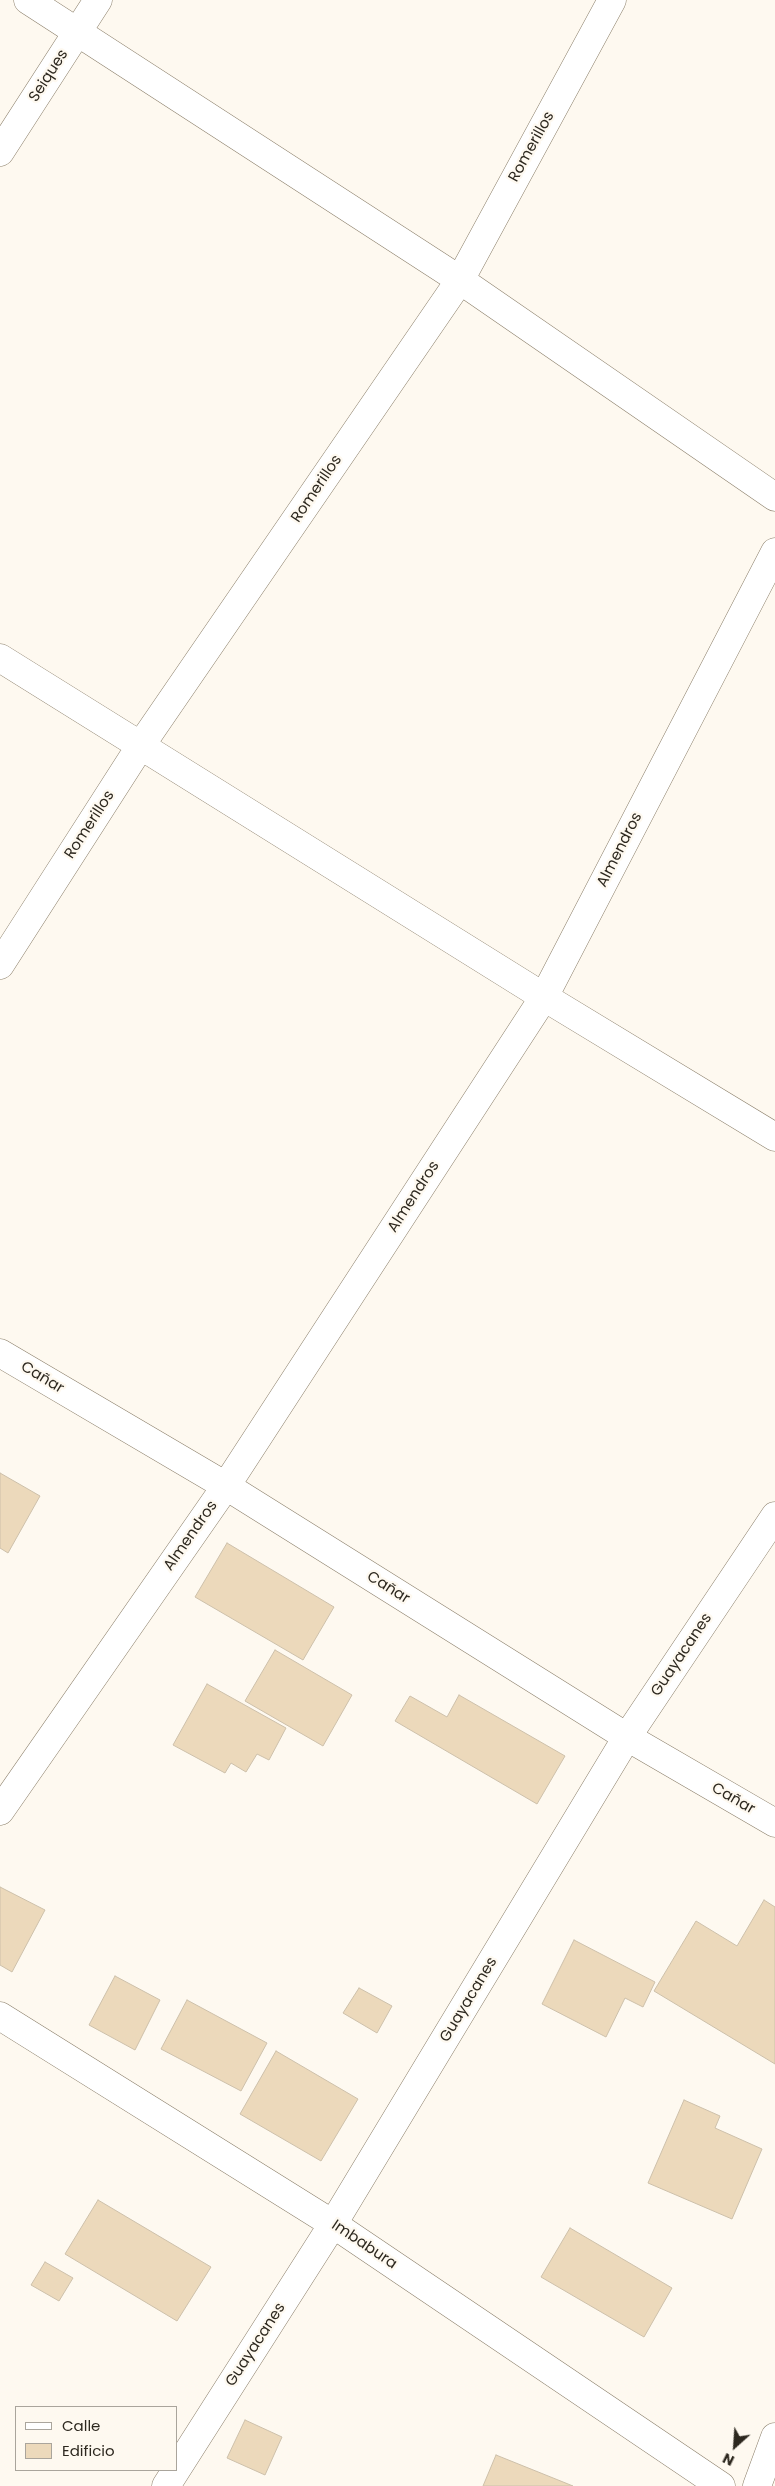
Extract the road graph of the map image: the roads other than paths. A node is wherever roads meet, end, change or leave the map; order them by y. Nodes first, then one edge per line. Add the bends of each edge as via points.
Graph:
1 (28, 0) edge
2 (98, 0) edge
3 (612, 0) edge
4 (78, 32) junction
5 (0, 152) edge
6 (460, 280) junction
7 (775, 496) edge
8 (775, 552) edge
9 (0, 658) edge
10 (141, 745) junction
11 (0, 966) edge
12 (544, 997) junction
13 (775, 1138) edge
14 (0, 1353) edge
15 (226, 1486) junction
16 (775, 1516) edge
17 (627, 1737) junction
18 (0, 1811) edge
19 (775, 1823) edge
20 (0, 2016) edge
21 (333, 2224) junction
22 (775, 2437) edge
23 (178, 2467) edge
24 (176, 2471) edge
25 (166, 2486) edge
26 (721, 2486) edge
27 (757, 2486) edge

1 - 4 street
2 - 4 street, Seiques
3 - 6 street, Romerillos
4 - 5 street, Seiques
4 - 6 street
6 - 7 street
6 - 10 street, Romerillos
8 - 12 street, Almendros
9 - 10 street
10 - 11 street, Romerillos
10 - 12 street
12 - 13 street
12 - 15 street, Almendros
14 - 15 street, Cañar
15 - 17 street, Cañar
15 - 18 street, Almendros
16 - 17 street, Guayacanes
17 - 19 street, Cañar
17 - 21 street, Guayacanes
20 - 21 street, Imbabura
21 - 23 street, Guayacanes
21 - 26 street, Imbabura
22 - 27 street
24 - 25 street, Guayacanes

